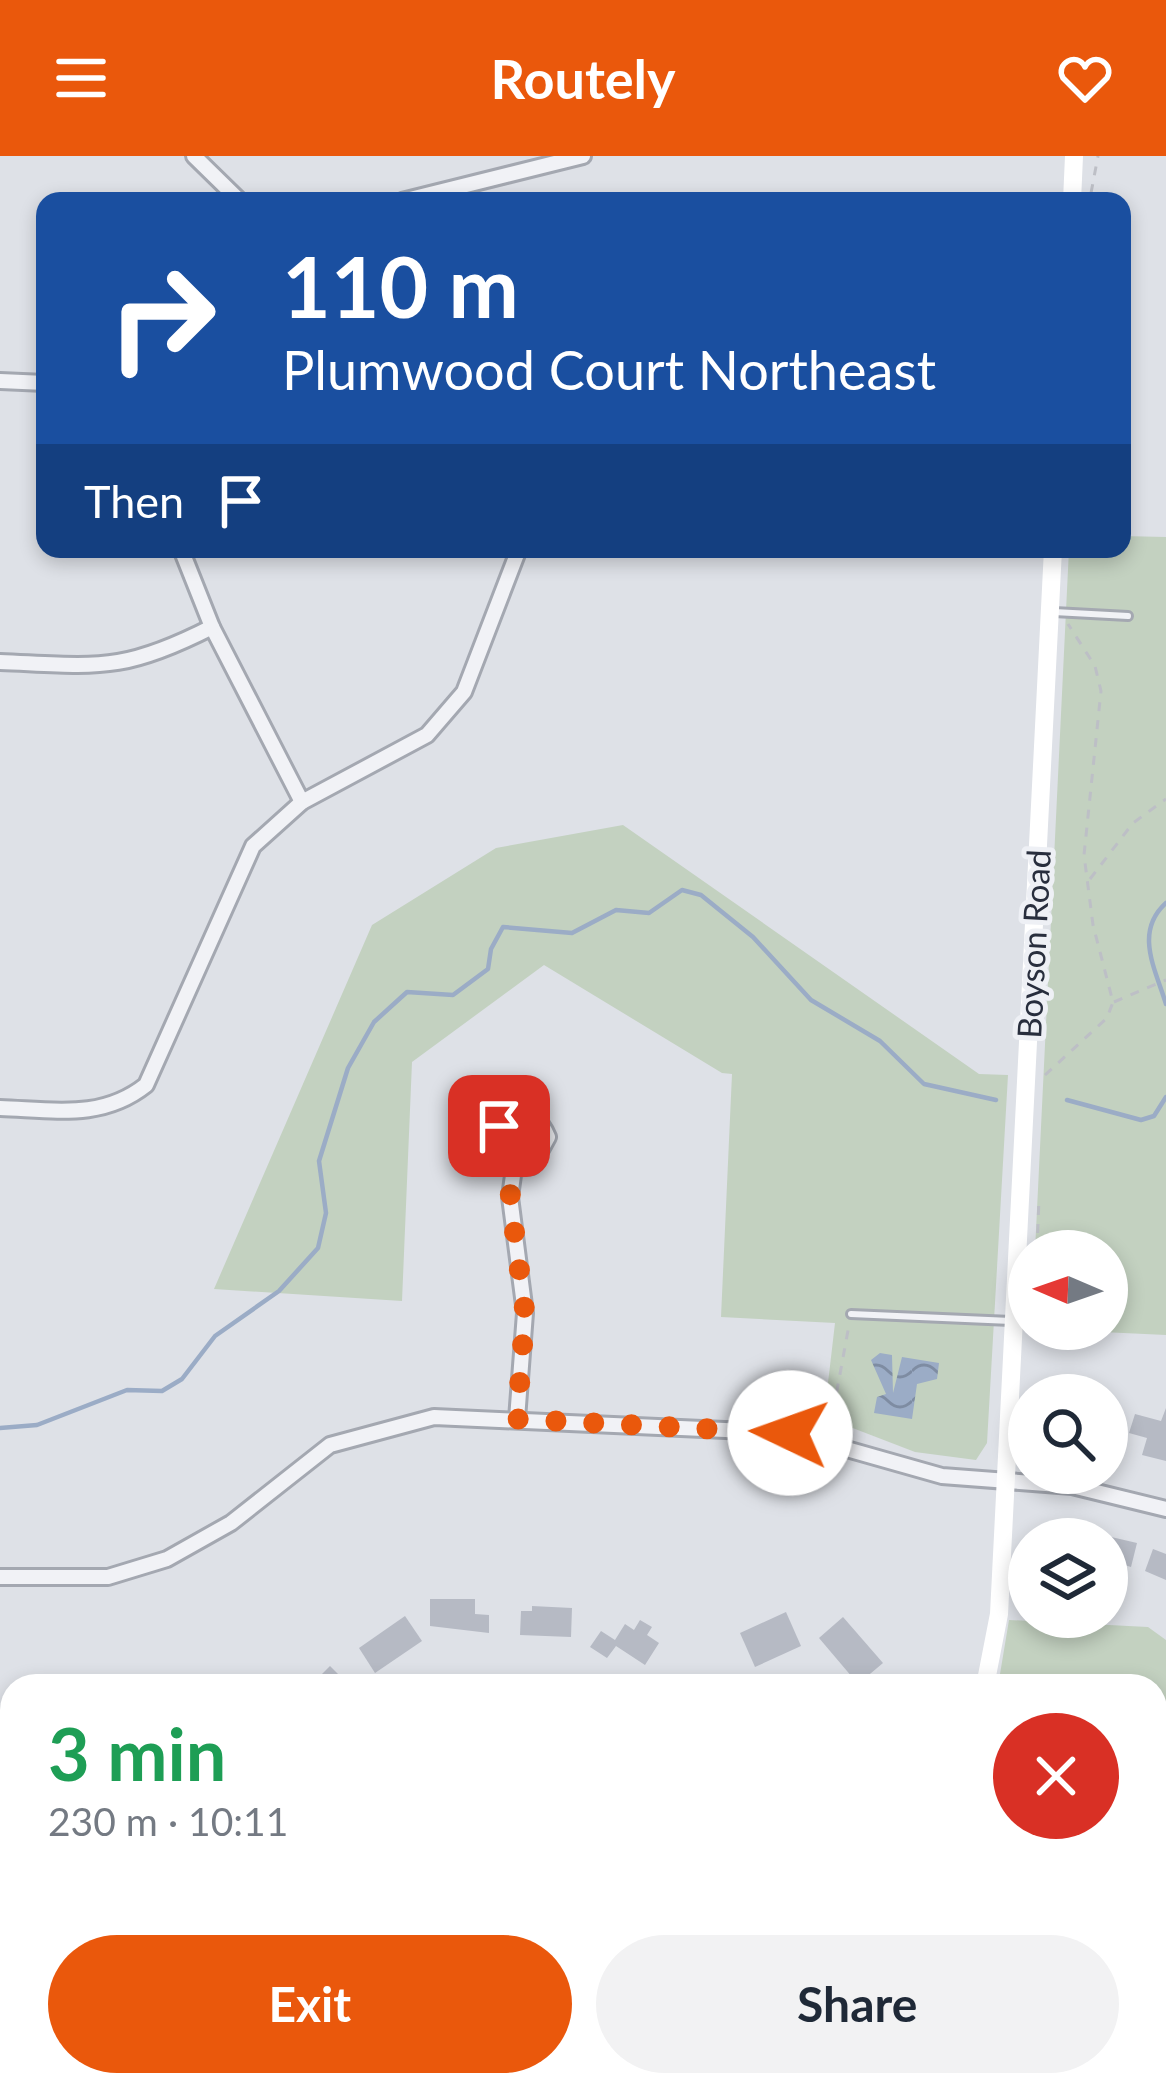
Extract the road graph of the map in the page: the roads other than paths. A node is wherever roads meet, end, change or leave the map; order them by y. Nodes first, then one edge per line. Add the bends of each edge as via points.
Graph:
1 (194, 156) edge
2 (583, 156) edge
3 (1074, 156) edge
4 (232, 192) edge
5 (438, 192) edge
6 (1072, 192) edge
7 (0, 381) edge
8 (36, 382) edge
9 (185, 558) edge
10 (516, 558) edge
11 (1055, 558) edge
12 (1059, 612) junction
13 (1128, 616) dead end
14 (212, 627) junction
15 (0, 662) edge
16 (302, 802) junction
17 (0, 1108) edge
18 (514, 1168) dead end
19 (1020, 1230) edge
20 (851, 1313) road end
21 (1008, 1329) edge
22 (1013, 1350) edge
23 (517, 1419) junction
24 (1006, 1481) junction
25 (1166, 1509) edge
26 (0, 1577) edge
27 (987, 1674) edge

1 - 4 street
2 - 5 street
3 - 6 street
7 - 8 street
9 - 14 street
10 - 16 street via 464,692 427,735
11 - 12 street, Boyson Road
12 - 13 lane
12 - 19 street, Boyson Road
14 - 15 street via 113,667
14 - 16 street
16 - 17 street via 253,846 146,1085 94,1112
18 - 23 street via 510,1197 525,1313
20 - 21 lane
22 - 24 street, Boyson Road
23 - 24 street via 818,1438 901,1467
23 - 26 street via 434,1417 330,1444 231,1523 166,1559 108,1577
24 - 25 street via 1072,1486
24 - 27 street, Boyson Road

